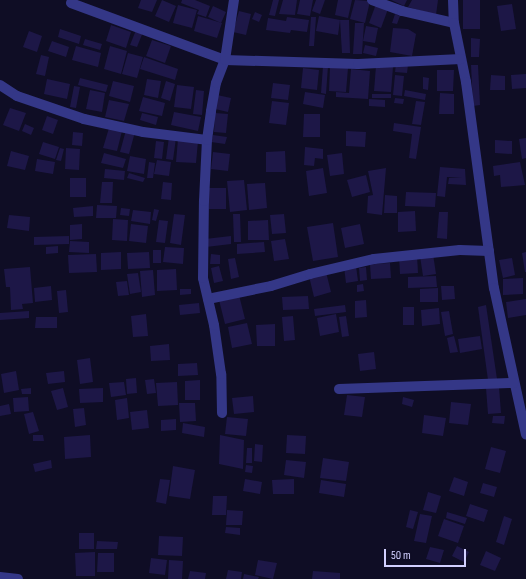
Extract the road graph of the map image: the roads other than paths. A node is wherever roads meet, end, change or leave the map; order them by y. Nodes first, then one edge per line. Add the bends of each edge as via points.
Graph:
1 (234, 0) edge
2 (372, 0) edge
3 (453, 0) edge
4 (70, 3) dead end
5 (454, 23) junction
6 (461, 59) junction
7 (226, 60) junction
8 (0, 85) edge
9 (206, 140) junction
10 (489, 251) junction
11 (208, 299) junction
12 (514, 383) junction
13 (339, 389) dead end
14 (222, 413) dead end
15 (524, 421) edge
16 (526, 435) edge
17 (0, 577) edge
18 (18, 579) edge

1 - 7 street
2 - 5 street via 402,12
3 - 5 street
4 - 7 street
5 - 6 street
6 - 7 street via 358,64
6 - 10 street
7 - 9 street via 216,83
8 - 9 street via 17,96 84,119 143,132
9 - 11 street via 202,256
10 - 11 street via 460,250 374,259 271,286
10 - 12 street
11 - 14 street via 221,374
12 - 13 street
12 - 15 street
15 - 16 street
17 - 18 street

